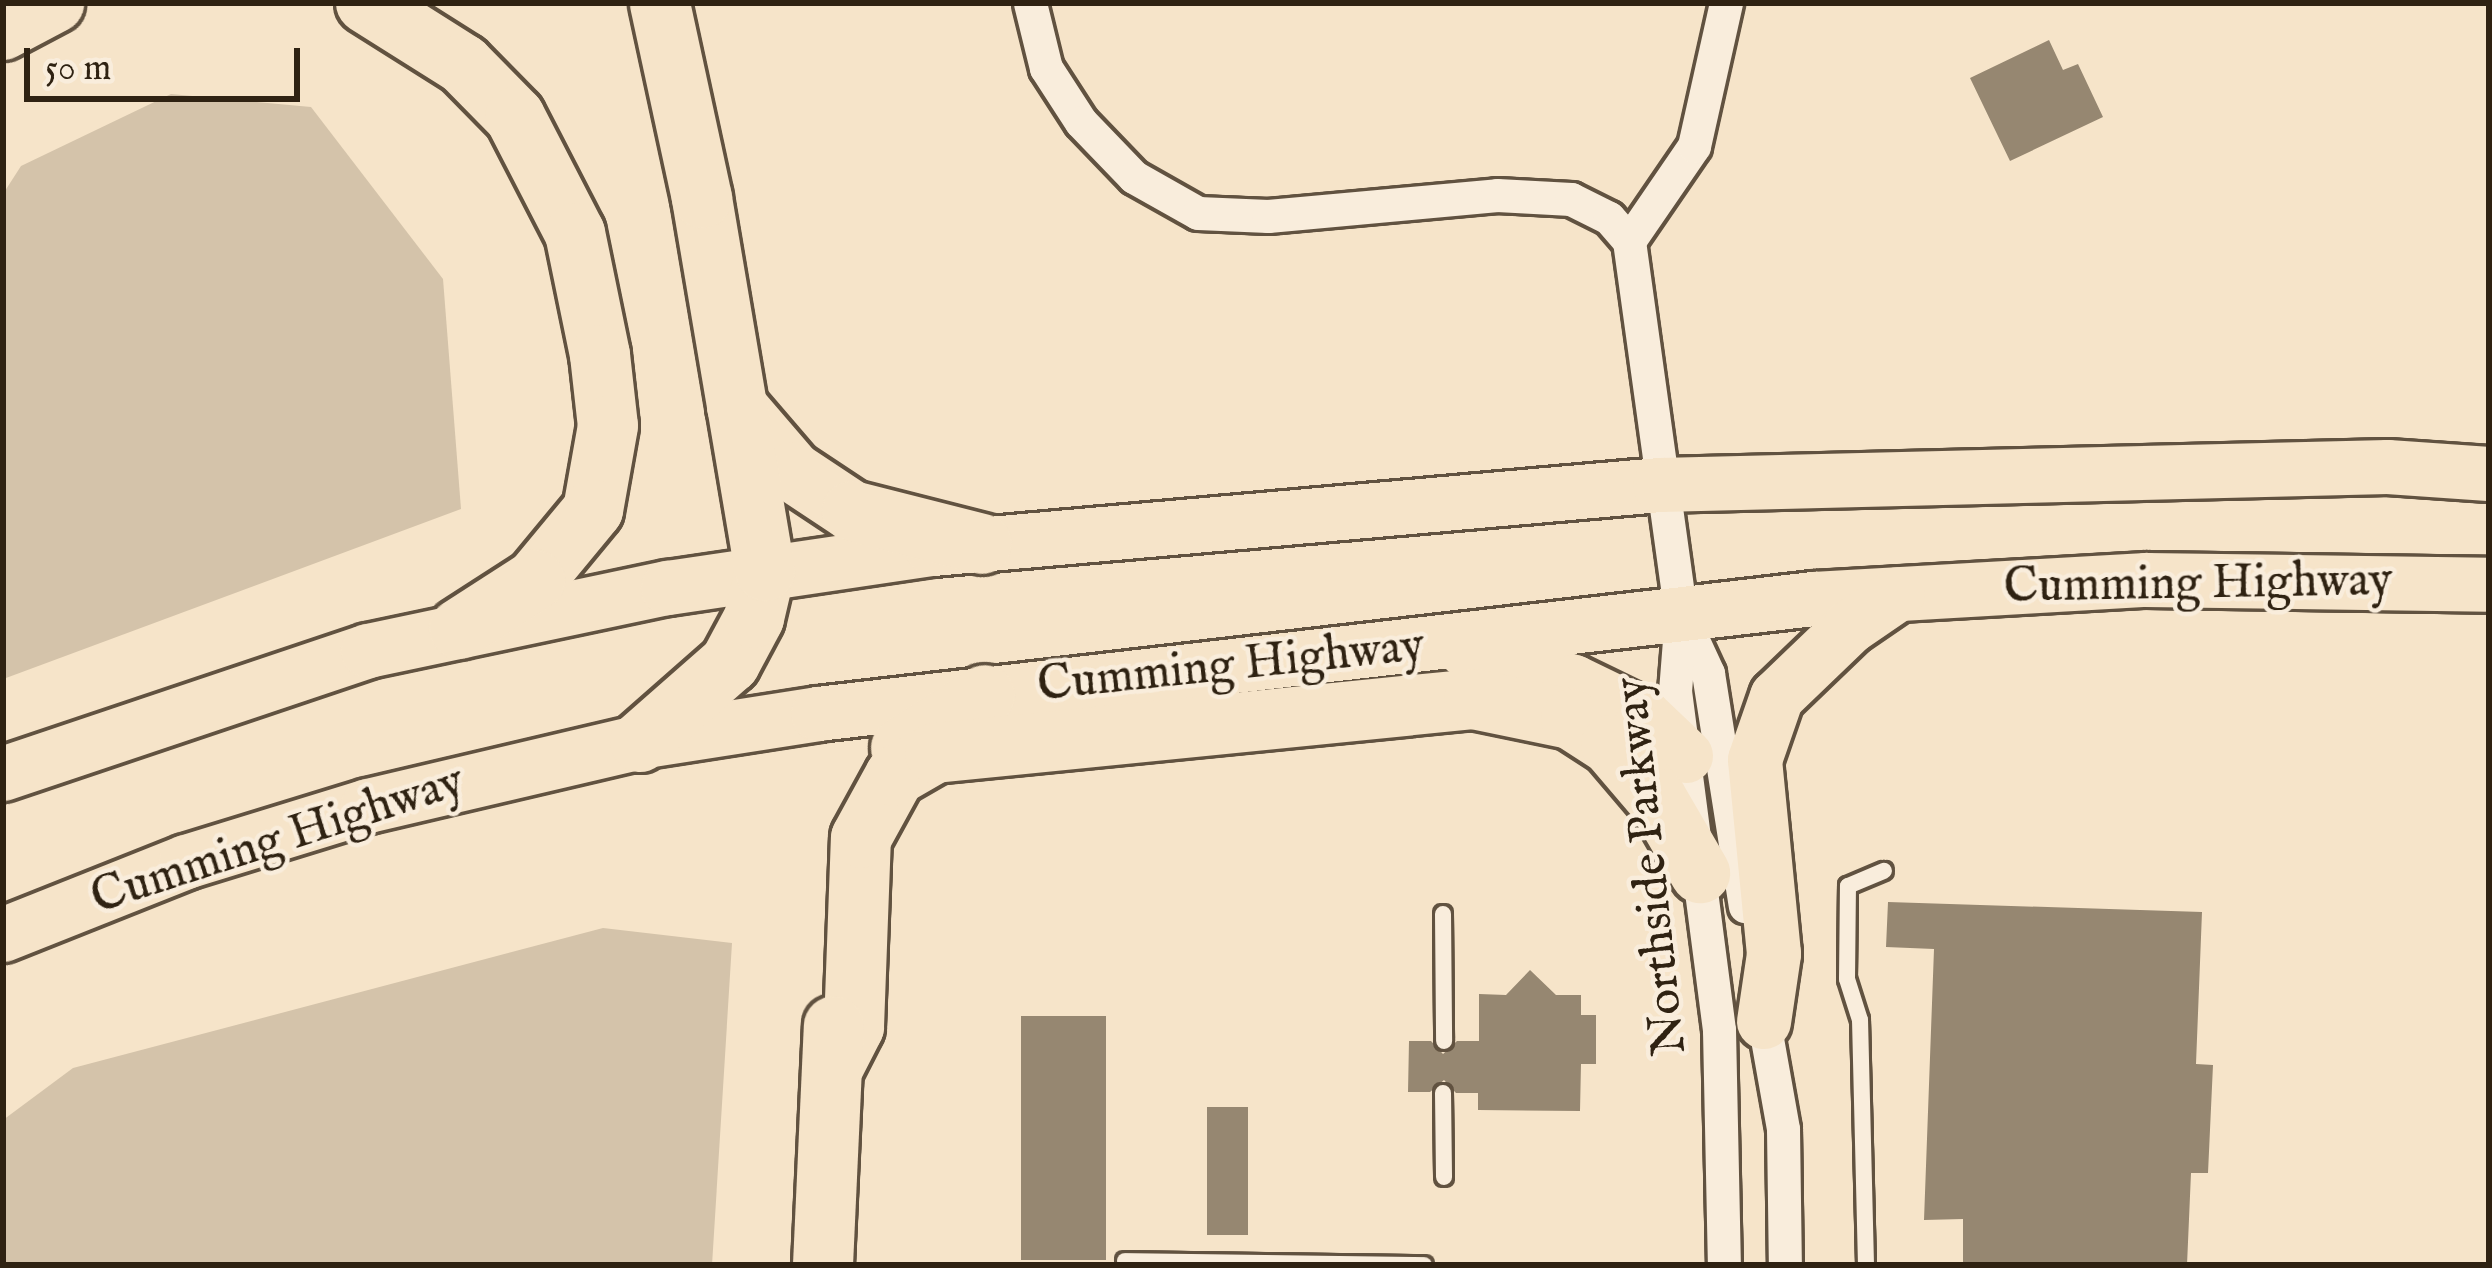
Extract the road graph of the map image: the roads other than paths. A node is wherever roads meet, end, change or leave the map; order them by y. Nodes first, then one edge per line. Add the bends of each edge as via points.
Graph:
1 (54, 3) edge
2 (366, 3) edge
3 (660, 3) edge
4 (1030, 3) edge
5 (1726, 3) edge
6 (3, 30) edge
7 (1629, 242) junction
8 (737, 407) junction
9 (2489, 474) edge
10 (1660, 485) junction
11 (982, 544) junction
12 (765, 572) junction
13 (2479, 586) edge
14 (1899, 593) junction
15 (1682, 615) junction
16 (459, 629) junction
17 (1453, 642) junction
18 (985, 694) junction
19 (640, 742) junction
20 (1686, 756) junction
21 (3, 774) edge
22 (1884, 872) dead end
23 (1700, 873) junction
24 (1443, 914) dead end
25 (3, 935) edge
26 (1764, 1022) junction
27 (1444, 1041) dead end
28 (835, 1064) junction
29 (1443, 1093) dead end
30 (1444, 1178) dead end
31 (1125, 1261) dead end
32 (823, 1265) edge
33 (1424, 1265) edge
34 (1724, 1265) edge
35 (1784, 1265) edge
36 (1866, 1265) edge

1 - 6 highway
2 - 16 highway via 463,64 514,117 574,233 601,355 608,426 593,510 535,580
3 - 8 highway
4 - 7 street via 1046,68 1081,122 1135,177 1198,212 1268,216 1497,195 1571,199 1609,218
5 - 7 street via 1694,146
7 - 10 street
8 - 11 highway via 793,472 852,511
8 - 12 highway
9 - 10 main road via 2365,467
10 - 11 main road
10 - 15 street
11 - 12 main road
12 - 16 main road
12 - 19 highway via 754,618 730,663
13 - 14 main road, Cumming Highway via 2146,580
14 - 15 main road, Cumming Highway
14 - 26 main road via 1777,697 1755,760 1774,954
15 - 17 main road, Cumming Highway
15 - 20 street, Northside Parkway via 1675,691
15 - 26 street, Northside Parkway via 1708,673
16 - 21 main road via 193,706
17 - 18 main road, Cumming Highway
17 - 20 main road via 1644,716
18 - 19 main road, Cumming Highway
18 - 28 highway via 882,763 846,811 829,914
19 - 25 main road, Cumming Highway via 284,830
20 - 23 street, Northside Parkway
22 - 36 lane via 1848,886
23 - 28 highway via 1657,799 1611,745 1570,719 1526,707 1474,699 1319,711 935,753 895,776 861,838 854,1027
23 - 34 street, Northside Parkway via 1719,1030
24 - 27 lane
26 - 35 street, Northside Parkway via 1783,1129
28 - 32 highway
29 - 30 lane
31 - 33 lane

